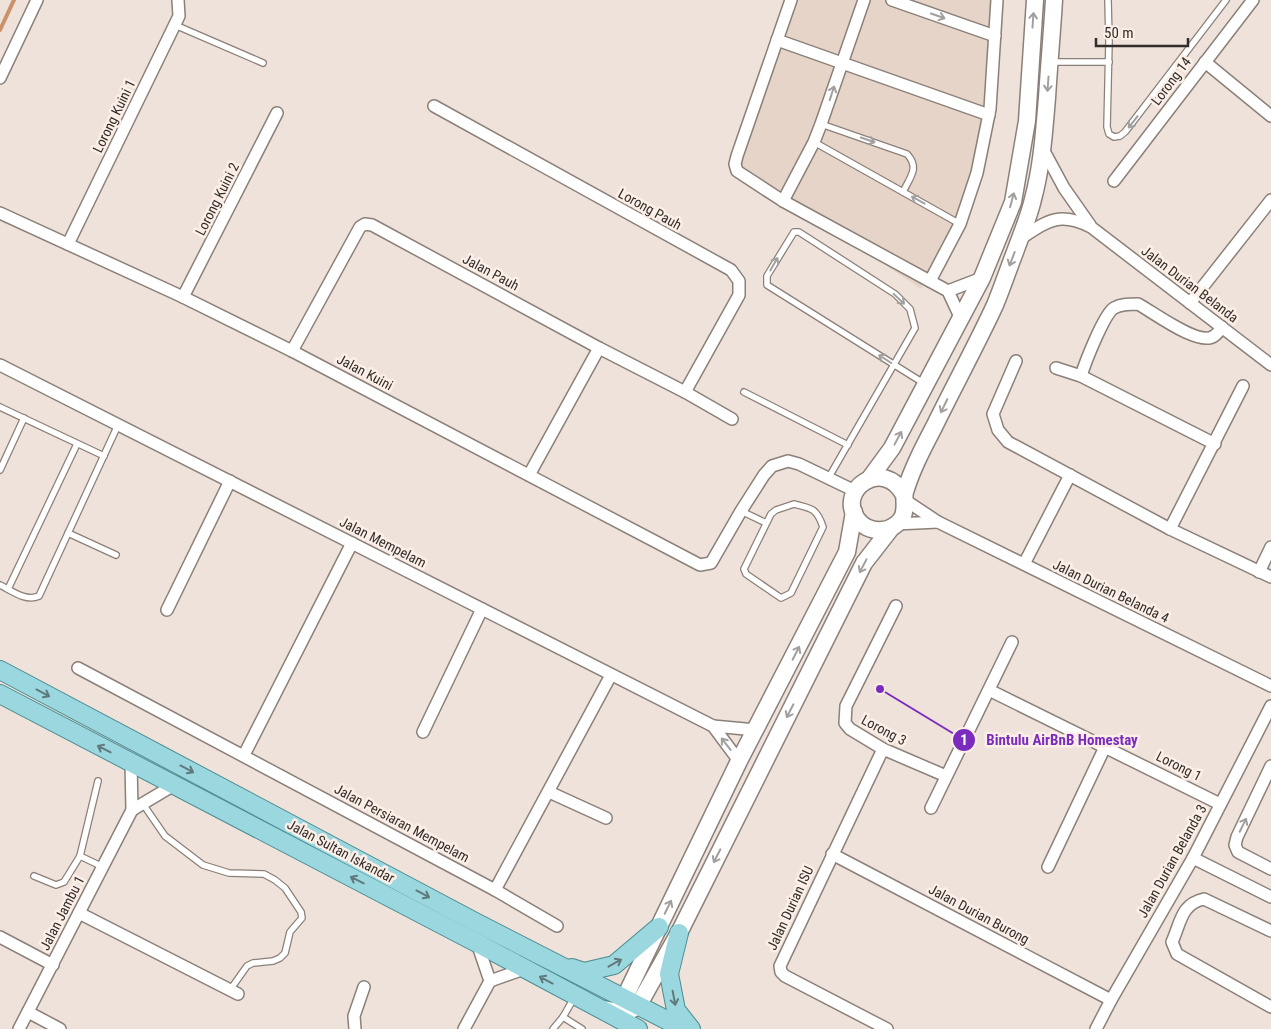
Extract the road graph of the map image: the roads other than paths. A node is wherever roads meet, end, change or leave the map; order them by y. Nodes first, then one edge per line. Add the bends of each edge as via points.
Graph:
1 (37, 0) edge
2 (178, 0) edge
3 (791, 0) edge
4 (864, 0) edge
5 (892, 0) edge
6 (997, 0) edge
7 (1035, 0) edge
8 (1054, 0) edge
9 (1108, 0) edge
10 (1226, 0) edge
11 (1253, 0) edge
12 (175, 25) junction
13 (995, 36) junction
14 (777, 40) junction
15 (1050, 62) junction
16 (1108, 62) junction
17 (1205, 62) junction
18 (263, 63) dead end
19 (842, 63) junction
20 (0, 78) edge
21 (434, 106) dead end
22 (277, 113) dead end
23 (989, 115) junction
24 (1271, 116) edge
25 (822, 124) junction
26 (814, 142) junction
27 (1043, 149) junction
28 (1114, 181) dead end
29 (903, 192) junction
30 (1271, 200) edge
31 (783, 201) junction
32 (0, 213) edge
33 (960, 224) junction
34 (1091, 227) junction
35 (1020, 239) junction
36 (68, 244) junction
37 (982, 278) junction
38 (930, 281) junction
39 (948, 291) junction
40 (183, 297) junction
41 (1190, 303) junction
42 (961, 319) junction
43 (1222, 327) junction
44 (599, 348) junction
45 (292, 351) junction
46 (1016, 360) dead end
47 (0, 364) edge
48 (894, 364) junction
49 (1271, 365) edge
50 (1056, 368) dead end
51 (1081, 376) junction
52 (927, 385) junction
53 (1243, 386) dead end
54 (685, 392) junction
55 (744, 392) dead end
56 (0, 407) edge
57 (24, 418) junction
58 (732, 419) dead end
59 (118, 425) junction
60 (78, 444) junction
61 (1215, 444) junction
62 (848, 445) junction
63 (104, 456) junction
64 (0, 470) edge
65 (530, 475) junction
66 (1070, 475) junction
67 (829, 477) junction
68 (870, 478) junction
69 (230, 481) junction
70 (855, 491) junction
71 (905, 497) junction
72 (741, 511) junction
73 (854, 512) junction
74 (938, 522) junction
75 (766, 523) junction
76 (894, 525) junction
77 (1170, 528) junction
78 (68, 533) junction
79 (352, 543) junction
80 (1271, 547) edge
81 (116, 555) dead end
82 (1024, 564) junction
83 (1259, 572) junction
84 (1271, 578) edge
85 (0, 585) edge
86 (8, 589) junction
87 (896, 606) dead end
88 (482, 609) junction
89 (167, 610) dead end
90 (1012, 642) dead end
91 (78, 668) dead end
92 (0, 670) edge
93 (611, 675) junction
94 (1271, 686) edge
95 (989, 690) junction
96 (0, 694) edge
97 (1271, 706) edge
98 (713, 726) junction
99 (756, 730) junction
100 (423, 732) dead end
101 (1105, 747) junction
102 (883, 749) junction
103 (244, 755) junction
104 (739, 761) junction
105 (131, 762) junction
106 (1271, 766) edge
107 (946, 776) junction
108 (98, 781) dead end
109 (174, 785) junction
110 (549, 792) junction
111 (1220, 804) junction
112 (138, 807) junction
113 (931, 808) dead end
114 (606, 818) dead end
115 (832, 854) junction
116 (80, 856) junction
117 (1193, 858) junction
118 (103, 867) junction
119 (1048, 867) dead end
120 (1271, 869) edge
121 (34, 876) dead end
122 (495, 890) junction
123 (1271, 897) edge
124 (79, 913) junction
125 (557, 926) dead end
126 (659, 927) junction
127 (1271, 931) edge
128 (679, 933) junction
129 (0, 937) edge
130 (478, 942) junction
131 (552, 962) junction
132 (53, 965) junction
133 (524, 968) junction
134 (490, 981) junction
135 (364, 987) dead end
136 (234, 993) joint
137 (576, 995) junction
138 (1111, 1000) junction
139 (1270, 1005) edge
140 (28, 1012) junction
141 (563, 1017) junction
142 (632, 1018) edge
143 (19, 1029) edge
144 (60, 1029) edge
145 (355, 1029) edge
146 (464, 1029) edge
147 (554, 1029) edge
148 (582, 1029) edge
149 (684, 1029) edge
150 (691, 1029) edge
151 (887, 1029) edge
152 (1096, 1029) edge

1 - 20 street
2 - 12 street, Lorong Kuini 1 via 179,16
3 - 14 street
4 - 19 street
5 -> 13 street
6 - 13 street
37 -> 7 street via 1013,202 1027,121
8 - 15 street
9 - 16 lane
10 -> 16 lane via 1126,132 1114,137 1107,127
11 - 17 street, Lorong 14
12 - 18 lane
12 - 36 street, Lorong Kuini 1
13 - 23 street
14 - 19 street
14 - 31 street via 735,168
15 - 16 lane
15 -> 27 street
17 - 24 street
17 - 28 street, Lorong 14
19 - 23 street
25 -> 19 street
21 - 54 street, Lorong Pauh via 731,270 739,281 739,295
22 - 40 street, Lorong Kuini 2
23 - 33 street via 977,173
25 - 26 street
25 -> 29 lane via 907,154 913,160 914,168
26 - 29 lane
26 - 31 street
27 - 34 street via 1064,188
27 - 35 street via 1033,199
33 -> 29 lane
30 - 41 street
31 - 38 street
32 - 36 street, Jalan Kuini
33 - 38 street
34 - 35 street via 1064,218 1036,228
34 - 41 street, Jalan Durian Belanda
35 -> 71 street via 995,304 916,464
36 - 40 street, Jalan Kuini
37 - 39 street
37 - 42 street
38 - 39 street
39 - 42 street
40 - 45 street, Jalan Kuini
41 - 43 street, Jalan Durian Belanda
42 - 52 street
43 - 49 street, Jalan Durian Belanda
43 - 51 street via 1214,337 1205,339 1138,304 1114,308 1107,316
44 - 45 street, Jalan Pauh via 365,224 360,227
44 - 54 street, Jalan Pauh
44 - 65 street
45 - 65 street, Jalan Kuini
46 - 66 street via 993,414 998,430 1008,442
47 - 59 street, Jalan Mempelam
48 -> 48 lane via 768,285 767,276 794,232 799,232 895,294 910,309 915,328
48 - 52 lane
48 - 62 lane
50 - 51 street
51 - 61 street
68 -> 52 street via 892,448
53 - 61 street
54 - 58 street, Jalan Pauh
55 - 62 lane
56 - 57 lane
57 - 60 lane
57 - 64 lane
59 - 63 lane
59 - 69 street, Jalan Mempelam
60 - 63 lane
60 - 86 lane
61 - 77 street
62 - 67 lane
63 - 78 lane
65 - 72 street, Jalan Kuini via 700,565 711,563
66 - 77 street
66 - 82 street
67 - 70 street
67 - 72 street via 788,461 772,466
68 - 70 street
68 - 71 street via 894,482
69 - 79 street, Jalan Mempelam
69 - 89 street
70 - 73 street
71 - 74 street, Jalan Durian Belanda 4
71 - 76 street via 902,517
72 - 75 lane
73 - 76 street via 869,528 885,530
99 -> 73 street via 847,552
74 - 76 street
74 - 82 street, Jalan Durian Belanda 4
75 - 75 lane via 776,510 794,504 810,507 819,515 824,527 791,594 785,598 746,574 744,569
76 -> 128 street via 864,563
77 - 83 street
78 - 81 lane
78 - 86 lane via 39,596 28,598
79 - 88 street, Jalan Mempelam
79 - 103 street
80 - 83 street
82 - 94 street, Jalan Durian Belanda 4
83 - 84 street
85 - 86 lane
87 - 102 street, Lorong 3 via 846,706 845,716 845,723 850,729
88 - 93 street, Jalan Mempelam
88 - 100 street
90 - 95 street
91 - 103 street, Jalan Persiaran Mempelam
92 -> 131 main road, Jalan Sultan Iskandar
93 - 98 street, Jalan Mempelam
93 - 110 street
95 - 101 street, Lorong 1
95 - 107 street
105 -> 96 main road
97 - 111 street, Jalan Durian Belanda 3
98 - 99 street
104 -> 98 street, Jalan Mempelam
99 - 104 street
101 - 111 street, Lorong 1
101 - 119 street
102 - 107 street, Lorong 3
102 - 115 street, Jalan Durian ISU
103 - 122 street, Jalan Persiaran Mempelam
126 -> 104 street
105 - 109 main road
105 - 112 street
120 -> 106 street via 1238,852 1235,845
107 - 113 street
108 - 116 lane
109 - 112 street
130 -> 109 main road
110 - 114 street
110 - 122 street
111 - 117 street, Jalan Durian Belanda 3
112 - 118 street, Jalan Jambu 1
112 - 136 lane via 165,836 203,865 229,873 264,874 285,888 301,912 302,918 290,932 285,952 273,961 247,966
115 - 138 street, Jalan Durian Burong
115 - 151 street, Jalan Durian ISU via 780,966 781,972
116 - 118 lane
116 - 121 lane via 64,882 56,885
117 - 123 street
117 - 138 street, Jalan Durian Belanda 3
118 - 124 street, Jalan Jambu 1
122 - 125 street, Jalan Persiaran Mempelam
124 - 132 street, Jalan Jambu 1
124 - 136 street
131 -> 126 main road via 584,972 614,965
126 - 142 street
127 - 139 street via 1204,899 1186,907 1172,942 1177,954
128 - 142 street
128 -> 150 main road via 669,974 676,1010
129 - 132 street
130 - 133 main road
130 - 134 street
131 - 142 main road, Jalan Sultan Iskandar
132 - 140 street, Jalan Jambu 1
133 - 134 street
137 -> 133 main road
134 - 146 street
135 - 145 street via 354,1016
137 - 141 lane
137 - 142 main road via 598,1008
138 - 152 street, Jalan Durian Belanda 3
140 - 143 street, Jalan Jambu 1
140 - 144 street
141 - 147 lane
141 - 148 lane
142 - 149 main road, Jalan Sultan Iskandar

